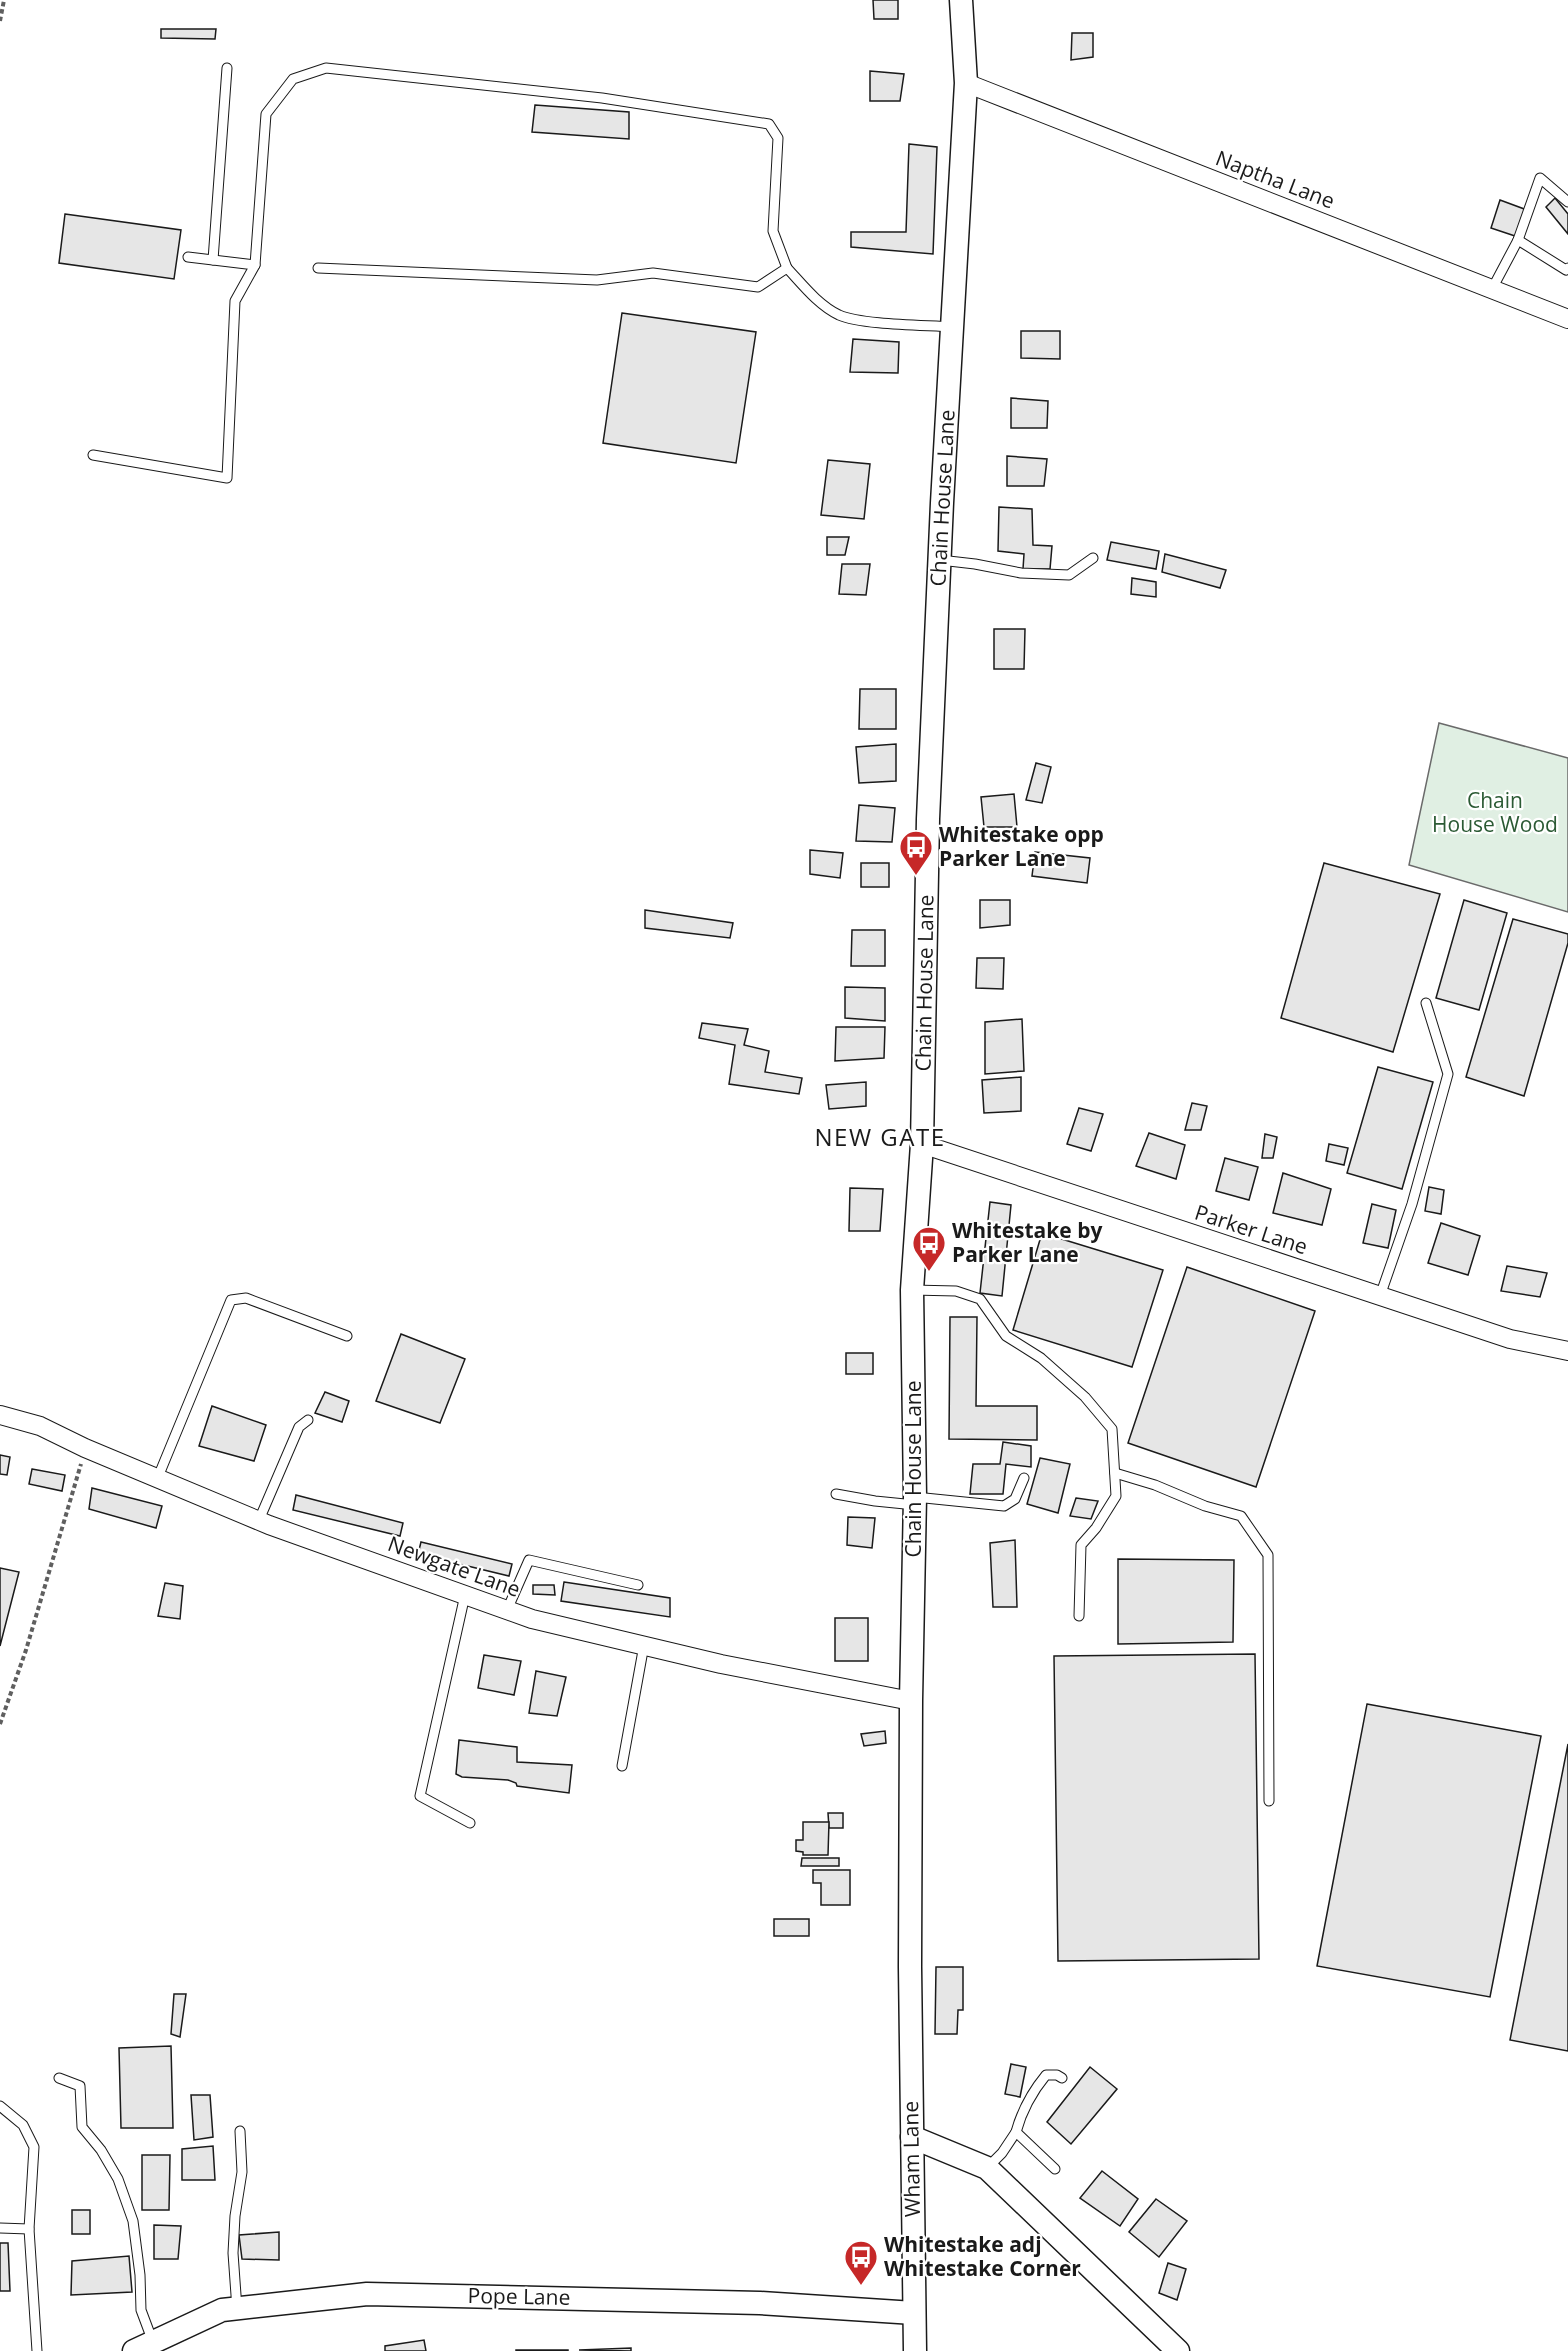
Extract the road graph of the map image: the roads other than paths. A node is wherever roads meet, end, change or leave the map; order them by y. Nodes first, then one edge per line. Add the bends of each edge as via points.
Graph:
1 (961, 0) edge
2 (227, 68) dead end
3 (966, 83) junction
4 (1568, 202) edge
5 (1518, 240) junction
6 (188, 257) dead end
7 (213, 260) junction
8 (255, 265) junction
9 (318, 268) dead end
10 (787, 268) junction
11 (1568, 268) edge
12 (1492, 289) junction
13 (1566, 314) edge
14 (952, 327) junction
15 (93, 455) dead end
16 (1093, 558) dead end
17 (939, 560) junction
18 (1426, 1003) dead end
19 (922, 1144) junction
20 (912, 1290) junction
21 (1380, 1296) junction
22 (347, 1336) dead end
23 (1568, 1351) edge
24 (0, 1415) edge
25 (308, 1420) dead end
26 (1115, 1473) junction
27 (158, 1477) junction
28 (1024, 1478) dead end
29 (836, 1494) dead end
30 (915, 1501) junction
31 (259, 1521) junction
32 (638, 1585) dead end
33 (465, 1595) junction
34 (507, 1610) junction
35 (1079, 1616) dead end
36 (644, 1645) junction
37 (911, 1701) junction
38 (622, 1766) dead end
39 (1269, 1801) dead end
40 (470, 1823) dead end
41 (910, 1967) joint
42 (59, 2078) dead end
43 (1062, 2078) dead end
44 (0, 2106) edge
45 (240, 2131) dead end
46 (1016, 2132) junction
47 (912, 2137) junction
48 (987, 2168) junction
49 (1055, 2169) dead end
50 (0, 2228) edge
51 (29, 2229) junction
52 (237, 2309) junction
53 (914, 2313) junction
54 (144, 2347) edge
55 (37, 2351) edge
56 (915, 2351) edge
57 (1178, 2351) edge

1 - 3 street, Chain House Lane
2 - 7 lane
3 - 12 street, Naptha Lane
3 - 14 street, Chain House Lane
4 - 5 lane via 1540,178
5 - 11 lane
5 - 12 lane
6 - 7 lane
7 - 8 lane
8 - 10 lane via 266,114 293,79 326,68 603,98 770,124 778,138 773,231
8 - 15 lane via 235,300 227,478
9 - 10 lane via 597,280 653,273 759,287
10 - 14 lane via 813,296 840,315
12 - 13 street, Naptha Lane
14 - 17 street, Chain House Lane
16 - 17 lane via 1069,575 1021,573
17 - 19 street, Chain House Lane via 928,819
18 - 21 lane via 1448,1074 1412,1204
19 - 20 street, Chain House Lane
19 - 21 street, Parker Lane
20 - 26 lane via 956,1291 980,1299 1006,1336 1041,1358 1085,1397 1112,1430
20 - 30 street, Chain House Lane
21 - 23 street, Parker Lane via 1510,1339
22 - 27 lane via 246,1298 231,1300
24 - 27 street, Newgate Lane via 40,1426
25 - 31 lane via 299,1427
26 - 35 lane via 1116,1496 1081,1545
26 - 39 lane via 1241,1516 1269,1555
27 - 31 street, Newgate Lane
28 - 30 lane via 1015,1499 1004,1506
29 - 30 lane via 875,1501
30 - 37 street, Chain House Lane
31 - 33 street, Newgate Lane
32 - 34 lane via 529,1560
33 - 34 street, Newgate Lane
33 - 40 lane via 420,1796
34 - 36 street, Newgate Lane
36 - 37 street, Newgate Lane
36 - 38 lane
37 - 41 street, Chain House Lane
41 - 47 street, Wham Lane
42 - 54 lane via 80,2086 82,2127 118,2179 133,2221
43 - 46 lane via 1046,2075 1035,2087
44 - 51 lane via 23,2125 34,2146
45 - 52 lane via 242,2172 233,2253
46 - 48 lane
46 - 49 lane
47 - 48 street
47 - 53 street, Wham Lane
48 - 57 street
50 - 51 lane
51 - 55 lane
52 - 53 street, Pope Lane via 367,2294 760,2302
52 - 54 street, Pope Lane via 222,2310
53 - 56 street, Wham Lane

